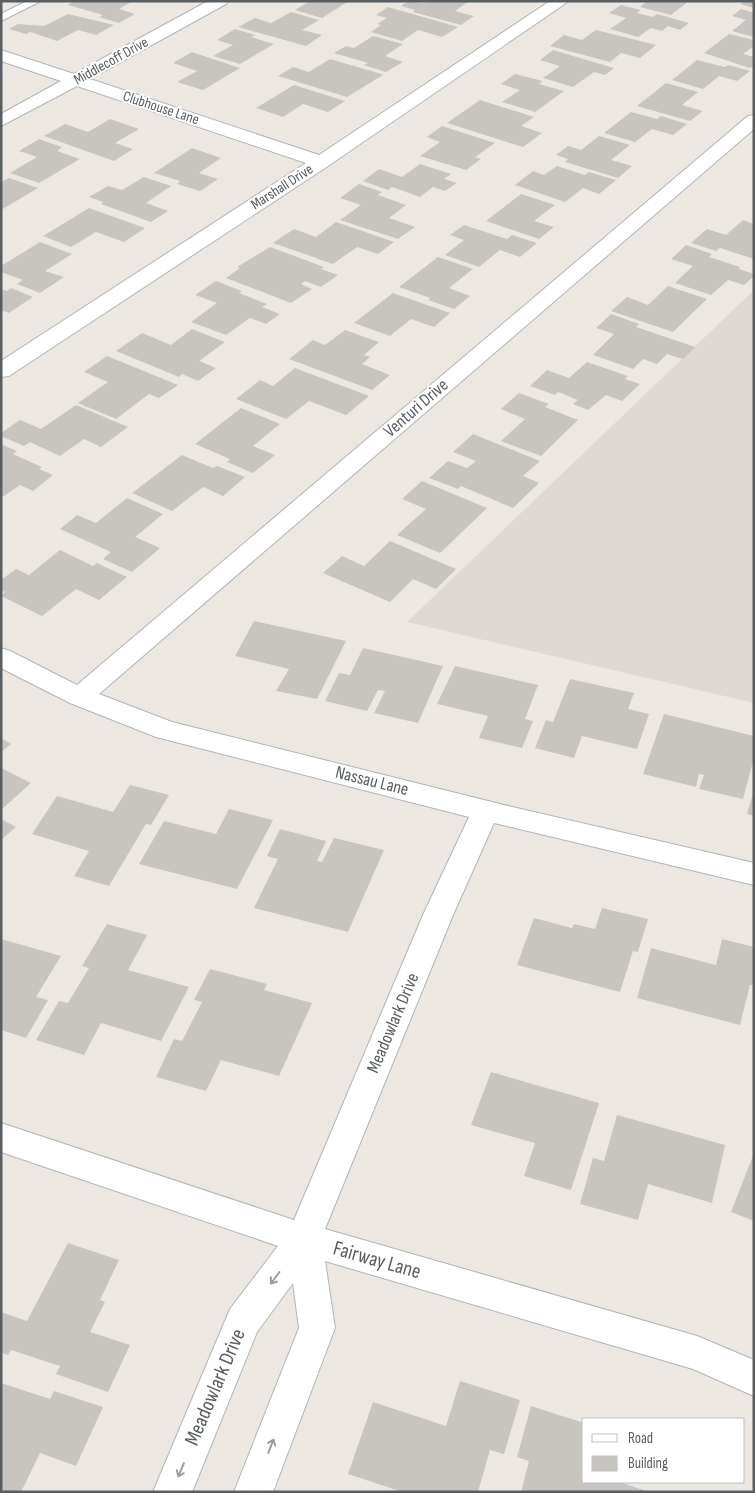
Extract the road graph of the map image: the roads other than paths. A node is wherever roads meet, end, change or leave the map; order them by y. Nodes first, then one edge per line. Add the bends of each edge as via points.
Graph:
1 (36, 1) edge
2 (220, 1) edge
3 (561, 1) edge
4 (1, 18) edge
5 (1, 55) edge
6 (77, 80) junction
7 (754, 120) edge
8 (1, 121) edge
9 (321, 162) junction
10 (1, 371) edge
11 (1, 657) edge
12 (79, 697) junction
13 (486, 810) junction
14 (754, 874) edge
15 (1, 1137) edge
16 (304, 1238) junction
17 (754, 1378) edge
18 (172, 1492) edge
19 (254, 1492) edge

1 - 4 lane
2 - 6 street, Middlecoff Drive
3 - 9 street, Marshall Drive
5 - 6 street, Clubhouse Lane
6 - 8 street, Middlecoff Drive
6 - 9 street, Clubhouse Lane
7 - 12 street, Venturi Drive
9 - 10 street, Marshall Drive
11 - 12 street, Nassau Lane
12 - 13 street, Nassau Lane via 166,730
13 - 14 street, Nassau Lane
13 - 16 street, Meadowlark Drive via 438,916
15 - 16 street, Fairway Lane
16 - 17 street, Fairway Lane via 697,1353
16 -> 18 street, Meadowlark Drive via 243,1321
19 -> 16 street via 317,1328

